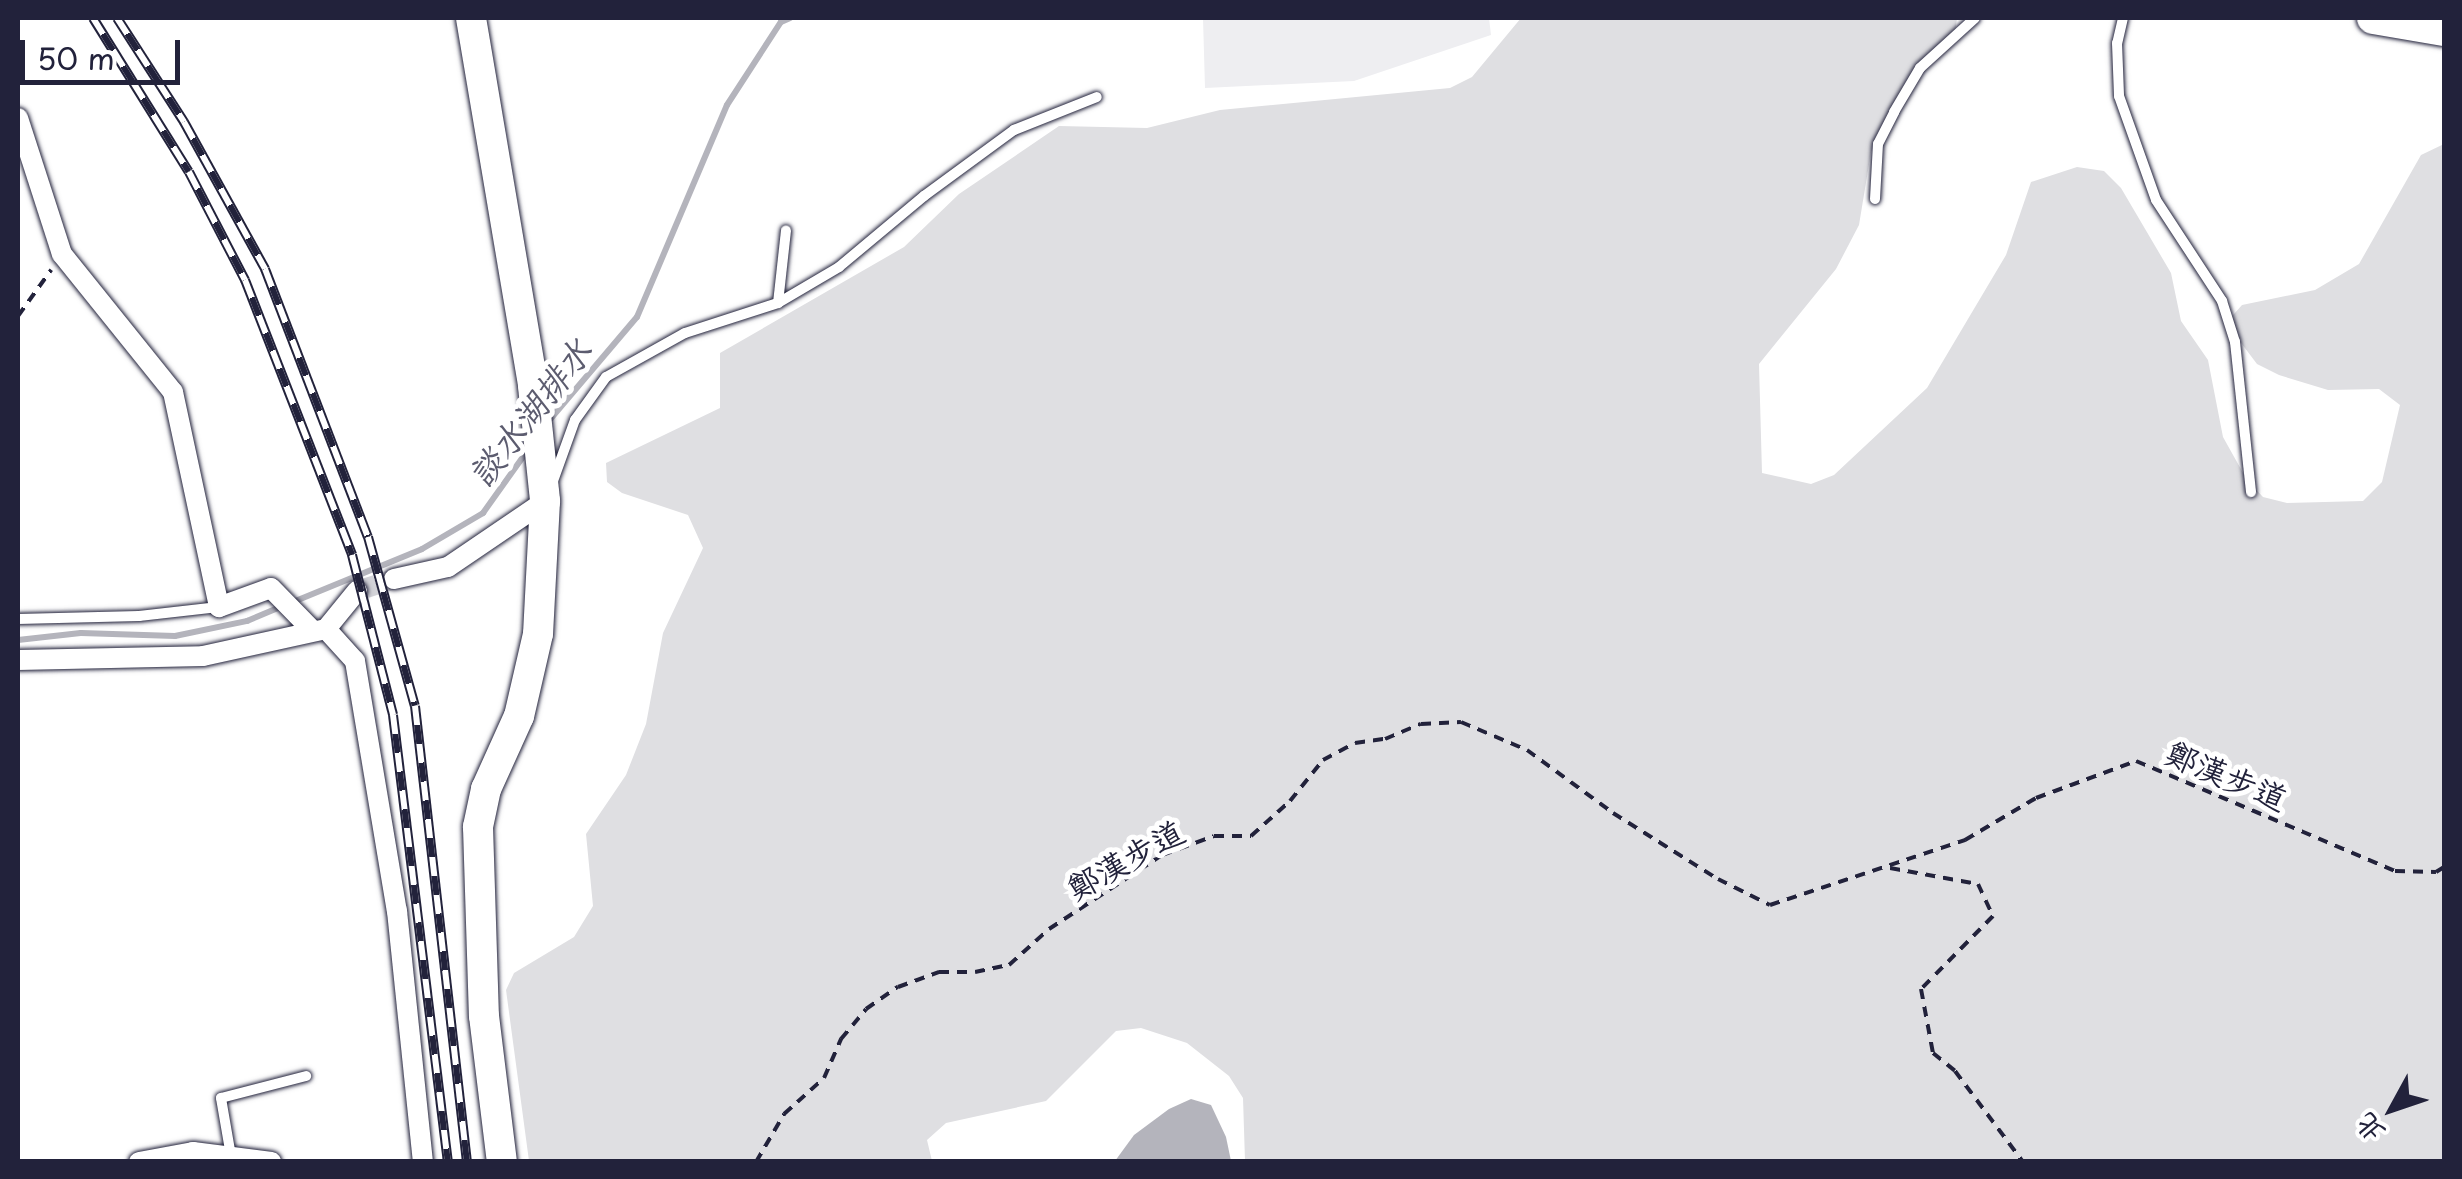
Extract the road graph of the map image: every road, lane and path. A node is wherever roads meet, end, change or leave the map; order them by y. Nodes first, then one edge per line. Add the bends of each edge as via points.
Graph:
1 (471, 18) edge
2 (1975, 18) edge
3 (2123, 18) edge
4 (2374, 18) edge
5 (2444, 30) edge
6 (1097, 97) dead end
7 (18, 118) edge
8 (1874, 199) dead end
9 (786, 230) dead end
10 (62, 254) junction
11 (778, 303) junction
12 (18, 316) edge
13 (2251, 492) dead end
14 (545, 501) junction
15 (394, 579) tunnel mouth
16 (356, 591) tunnel mouth
17 (220, 607) junction
18 (18, 619) edge
19 (312, 626) junction
20 (18, 660) edge
21 (1885, 867) junction
22 (2444, 867) edge
23 (306, 1076) dead end
24 (231, 1156) junction
25 (139, 1162) edge
26 (271, 1162) edge
27 (423, 1162) edge
28 (502, 1162) edge
29 (756, 1162) edge
30 (2023, 1162) edge

1 - 14 street via 533,386
2 - 8 lane via 1920,68 1894,112 1878,144
3 - 13 lane via 2119,96 2156,200 2222,301 2235,342
4 - 5 main road
6 - 11 lane via 1014,130 839,268
7 - 10 street
9 - 11 lane
10 - 12 path
10 - 17 street via 173,392
11 - 14 lane via 685,333 606,377 576,420
14 - 15 street via 448,567
14 - 28 street via 538,634 518,716 486,789 478,828 484,1016
16 - 19 street
17 - 18 lane
17 - 19 street via 271,588
19 - 20 street via 203,656
19 - 27 street via 355,661 397,911
21 - 22 path, 鄭漢步道 via 1965,840 2036,798 2136,761 2395,871
21 - 29 path, 鄭漢步道 via 1770,906 1613,813 1527,750 1461,722 1422,724 1354,743 1323,760 1250,836 1214,836 1162,856 1049,928 1010,964 938,972 882,998 841,1038 824,1078 784,1114
21 - 30 path, 鄭漢步道 via 1978,884 1993,916 1922,989 1934,1054
23 - 24 lane via 221,1098
24 - 25 street via 193,1152
24 - 26 street

